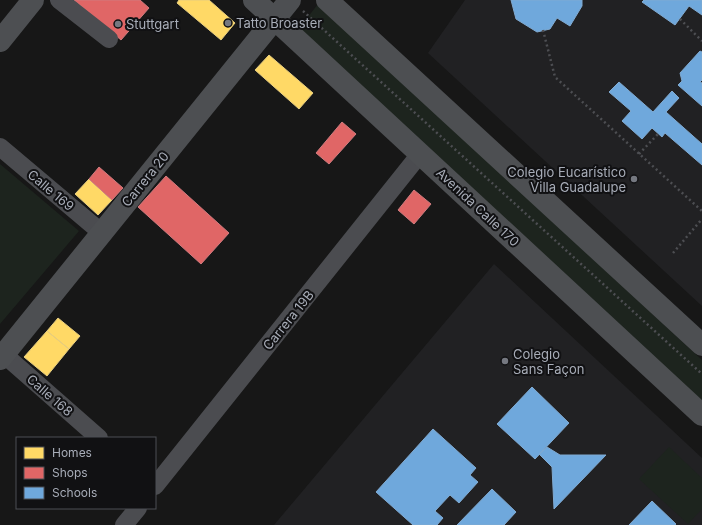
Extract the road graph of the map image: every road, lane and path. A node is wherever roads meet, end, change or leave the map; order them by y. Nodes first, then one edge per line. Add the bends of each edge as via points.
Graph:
1 (33, 0) edge
2 (59, 0) edge
3 (254, 0) edge
4 (290, 0) edge
5 (327, 0) edge
6 (680, 18) dead end
7 (275, 19) junction
8 (316, 22) dead end
9 (543, 30) dead end
10 (110, 39) dead end
11 (0, 40) edge
12 (702, 41) edge
13 (658, 134) dead end
14 (0, 147) edge
15 (420, 154) junction
16 (639, 154) junction
17 (702, 211) edge
18 (702, 219) edge
19 (102, 233) junction
20 (673, 253) dead end
21 (702, 345) edge
22 (1, 355) edge
23 (702, 374) edge
24 (702, 415) edge
25 (99, 437) edge
26 (156, 485) edge
27 (137, 509) edge
28 (124, 525) edge

1 - 11 main road
2 - 10 street
3 - 7 main road, Avenida Calle 170
4 - 7 main road, Carrera 20
5 - 21 main road
6 - 12 path
7 - 15 main road, Avenida Calle 170
7 - 19 main road, Carrera 20
8 - 23 path
9 - 16 path via 555,77
13 - 16 path
14 - 19 street, Calle 169
15 - 24 main road, Avenida Calle 170
15 - 26 street, Carrera 19B
16 - 17 path
18 - 20 path
19 - 22 main road, Carrera 20
22 - 25 street, Calle 168
27 - 28 street

